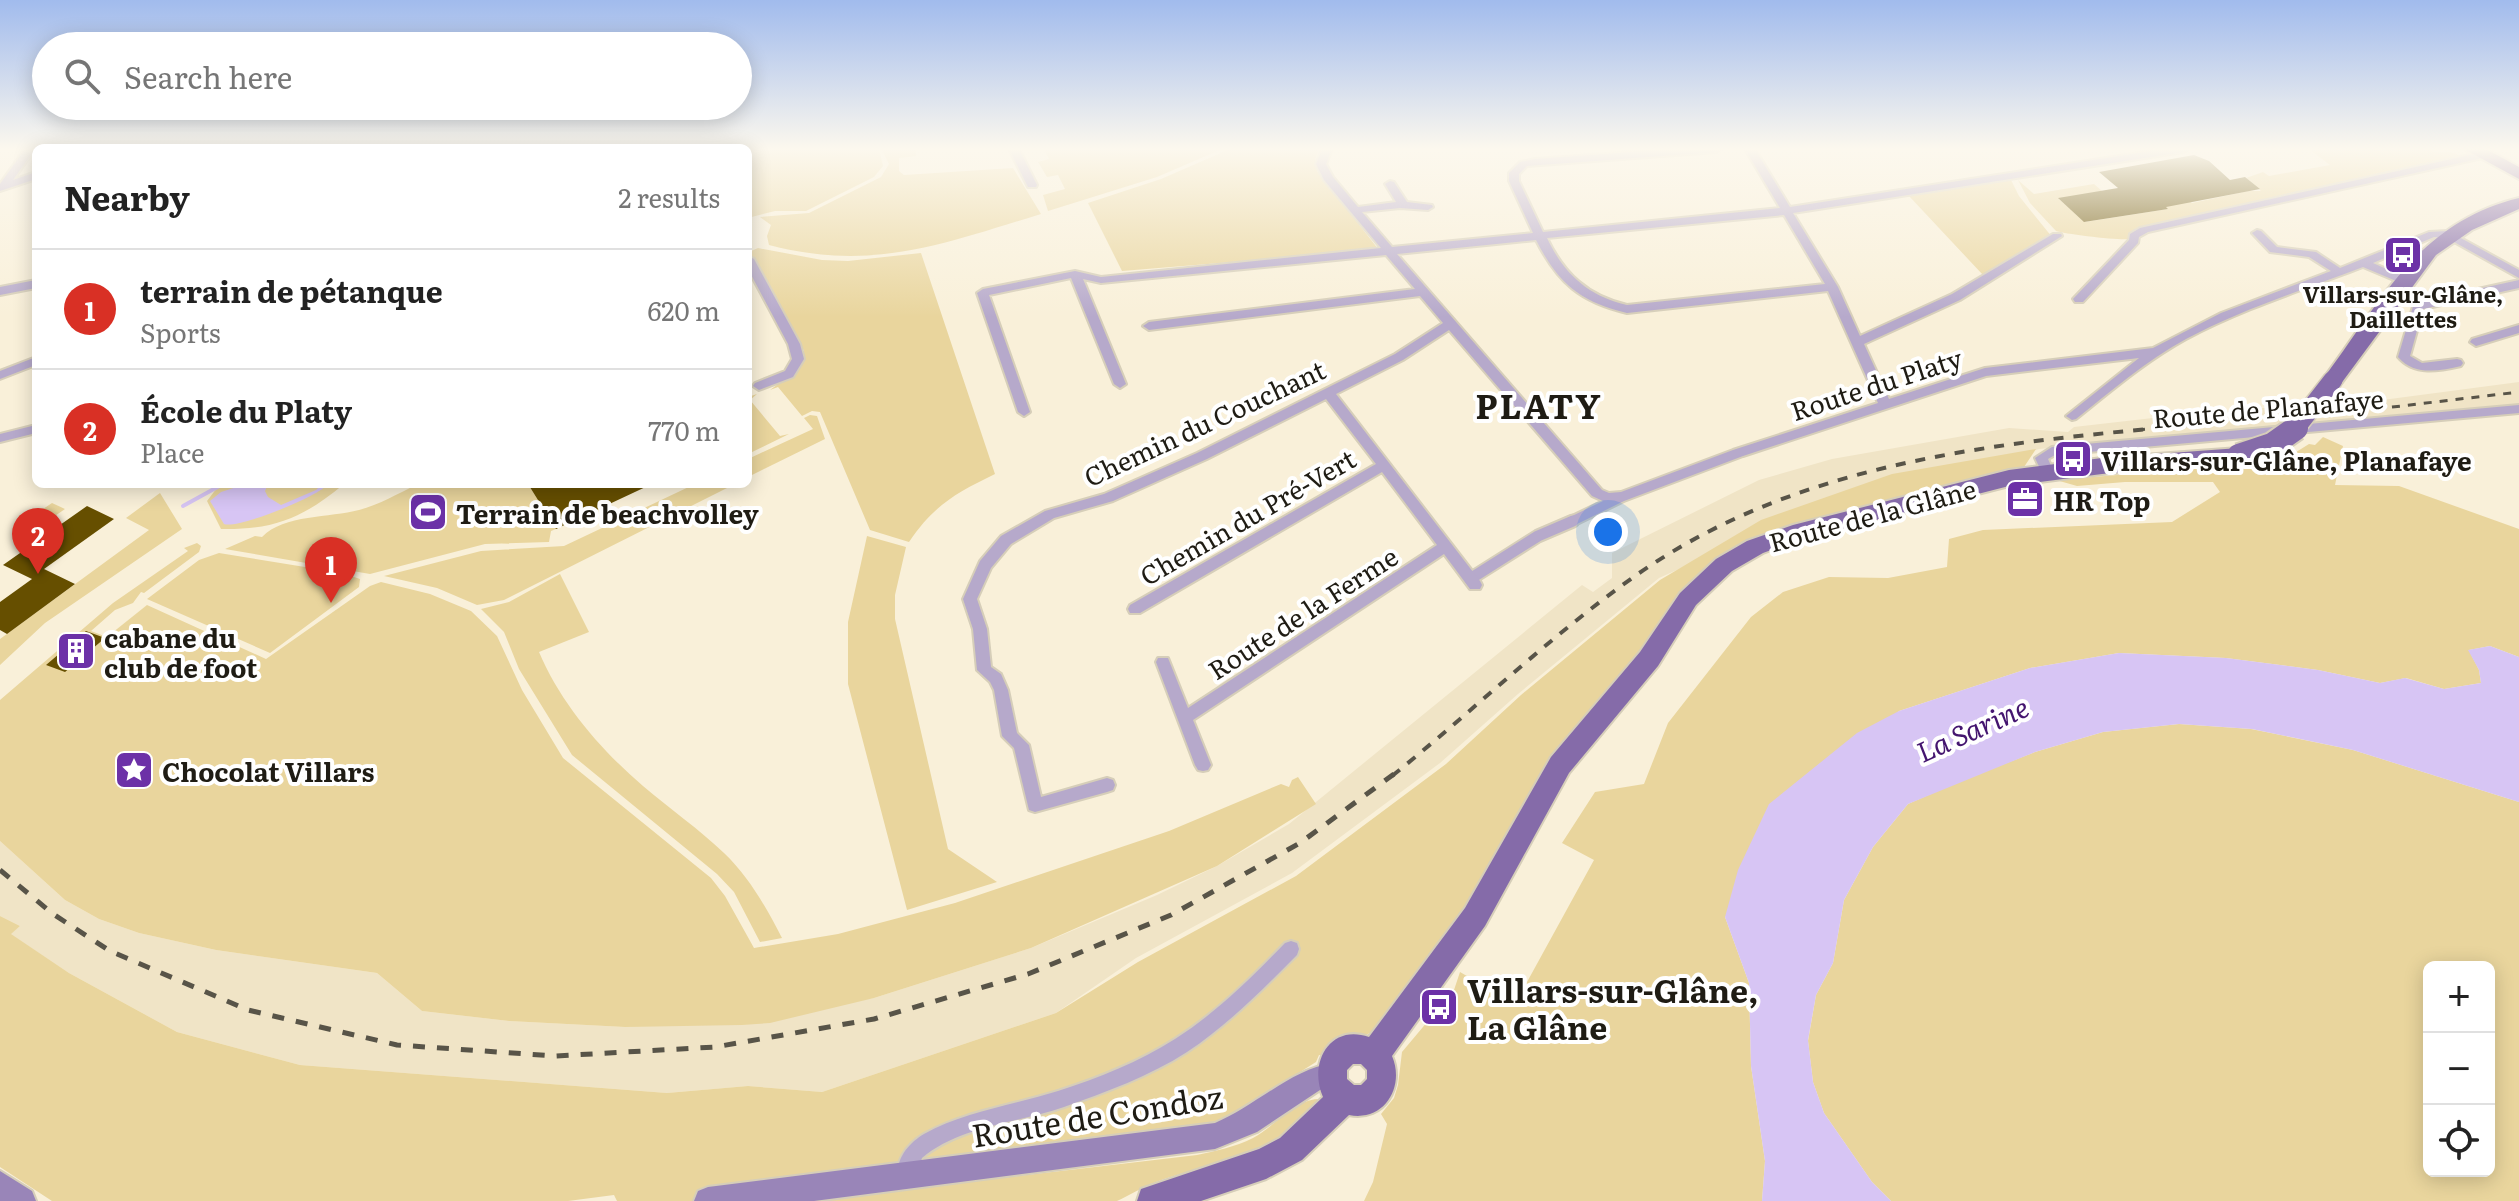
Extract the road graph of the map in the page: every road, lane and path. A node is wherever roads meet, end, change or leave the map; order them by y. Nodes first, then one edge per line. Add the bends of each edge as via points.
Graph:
1 (1351, 205) edge
2 (1403, 205) joint
3 (1526, 205) edge
4 (1783, 205) edge
5 (1824, 205) edge
6 (2251, 205) edge
7 (2514, 205) edge
8 (1428, 207) dead end
9 (1355, 210) junction
10 (1787, 211) junction
11 (2257, 233) dead end
12 (2447, 234) junction
13 (1541, 236) junction
14 (2057, 236) dead end
15 (1390, 251) junction
16 (2363, 263) junction
17 (752, 266) edge
18 (2339, 272) junction
19 (1075, 274) junction
20 (2519, 275) edge
21 (2405, 281) junction
22 (2519, 284) edge
23 (32, 285) edge
24 (1832, 287) junction
25 (0, 291) edge
26 (1422, 292) junction
27 (2079, 299) dead end
28 (1450, 324) junction
29 (1149, 326) dead end
30 (2519, 329) edge
31 (1858, 342) junction
32 (2476, 342) dead end
33 (2155, 352) junction
34 (32, 363) edge
35 (2457, 363) dead end
36 (0, 375) edge
37 (1120, 384) dead end
38 (759, 386) dead end
39 (1328, 392) junction
40 (1886, 406) junction
41 (2519, 409) edge
42 (1024, 412) dead end
43 (2072, 416) dead end
44 (32, 430) edge
45 (0, 438) edge
46 (1383, 465) junction
47 (2048, 472) junction
48 (1622, 497) junction
49 (1573, 521) joint
50 (1445, 547) junction
51 (1472, 582) joint
52 (1135, 609) dead end
53 (1163, 662) dead end
54 (1185, 718) junction
55 (1203, 765) dead end
56 (1107, 785) dead end
57 (1291, 949) dead end
58 (1374, 1056) junction
59 (1338, 1087) junction
60 (907, 1177) junction
61 (0, 1185) edge
62 (22, 1201) edge
63 (708, 1201) edge
64 (1153, 1201) edge

1 - 9 street
2 - 8 street
2 - 9 street
3 - 13 street
4 - 10 street
5 - 10 street
6 - 27 street via 2144,230
7 - 12 main road, Route de la Glâne
9 - 15 street
10 - 13 street
10 - 24 street
11 - 18 street via 2274,250 2312,254
12 - 16 street, Route du Platy via 2433,234
12 - 20 street
12 - 21 main road, Route de la Glâne
13 - 15 street
13 - 24 street via 1566,282 1610,307
14 - 31 street via 1956,297
15 - 19 street via 1101,280
15 - 26 street
16 - 18 street, Route du Platy
16 - 21 street
17 - 38 street via 798,359 789,374
18 - 33 street, Route du Platy via 2206,324
19 - 37 street
19 - 42 street via 983,293
21 - 47 main road, Route de la Glâne, bridge via 2301,426 2274,446 2239,456
22 - 35 street via 2418,306 2404,357 2425,368
23 - 25 street
24 - 31 street
26 - 28 street
26 - 29 street
28 - 39 street, Chemin du Couchant
28 - 48 street via 1597,493
30 - 32 street
31 - 40 street
33 - 40 street, Route du Platy via 1985,372
33 - 43 street, Route du Platy
34 - 36 street
39 - 46 street
39 - 56 street, Chemin du Couchant via 1127,491 1027,526 1006,540 976,581 970,599 980,629 984,670 1001,690 1010,736 1021,745 1035,805
40 - 48 street, Route du Platy
41 - 47 street, Route de Planafaye via 2052,451 2041,458
44 - 45 street
46 - 50 street
46 - 52 street, Chemin du Pré-Vert
47 - 58 main road, Route de la Glâne via 1793,533 1755,547 1711,575 1560,765 1475,917
48 - 49 street, Route du Platy
49 - 51 street via 1528,542
50 - 51 street
50 - 54 street, Route de la Ferme
53 - 54 street, Route de la Ferme
54 - 55 street, Route de la Ferme
57 - 60 street, Route de Condoz via 1180,1046 1075,1094 929,1142 909,1160
58 - 59 main road via 1345,1052 1332,1067
58 - 59 main road via 1384,1074 1377,1093 1359,1101
59 - 60 main road, Route de Condoz via 1316,1078 1248,1123 1215,1136
59 - 64 main road via 1291,1149 1266,1163
60 - 63 main road, Route de Condoz
61 - 62 main road

